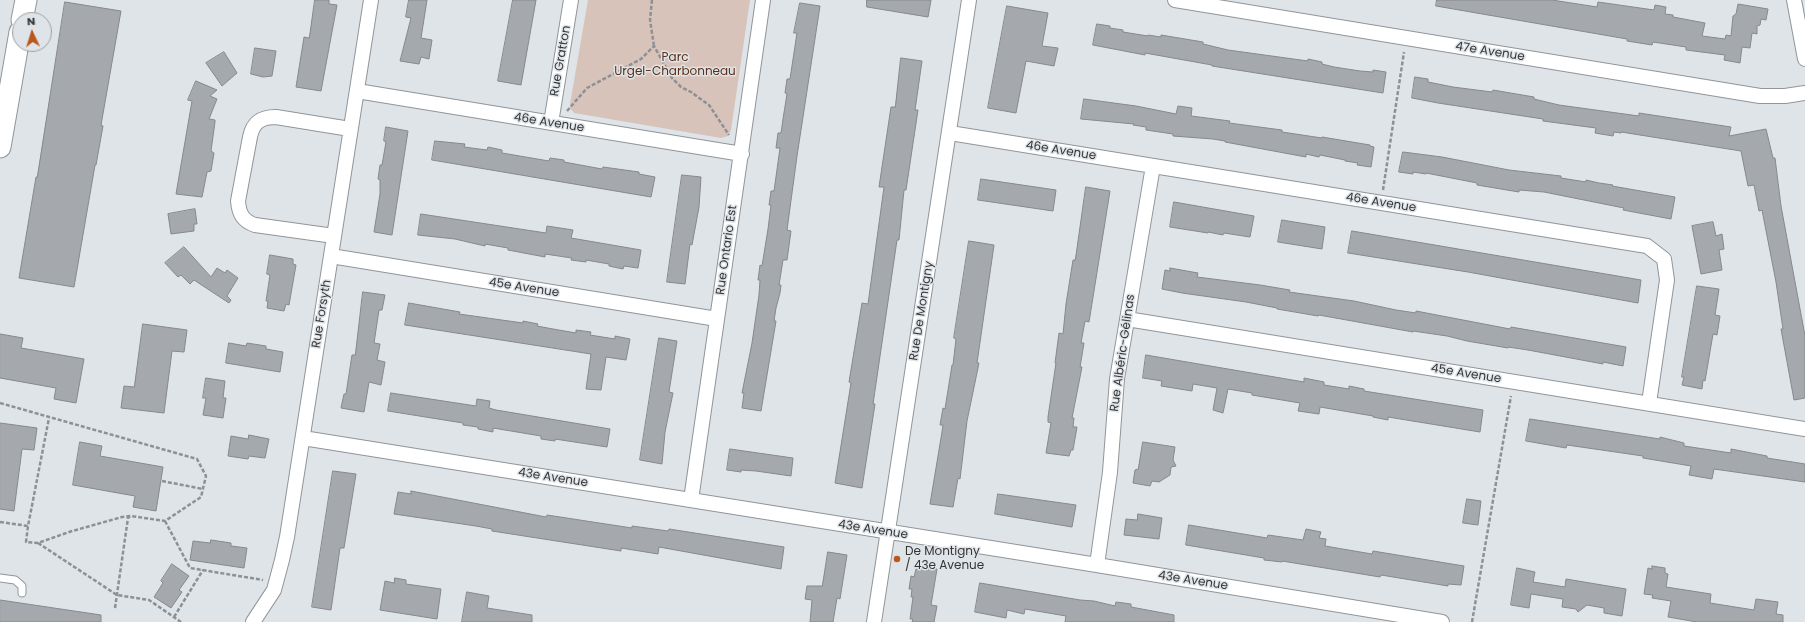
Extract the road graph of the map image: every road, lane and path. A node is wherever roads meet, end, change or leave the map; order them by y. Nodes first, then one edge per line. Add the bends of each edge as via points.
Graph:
1 (26, 0) edge
2 (371, 0) edge
3 (571, 0) edge
4 (652, 0) edge
5 (763, 0) edge
6 (969, 0) edge
7 (1176, 0) edge
8 (1794, 0) edge
9 (24, 12) edge
10 (1406, 38) junction
11 (654, 46) junction
12 (17, 52) edge
13 (1805, 59) edge
14 (357, 91) junction
15 (1805, 93) edge
16 (551, 123) junction
17 (350, 129) junction
18 (950, 133) junction
19 (0, 147) edge
20 (742, 154) junction
21 (1153, 166) junction
22 (1381, 203) junction
23 (334, 236) junction
24 (331, 256) junction
25 (717, 319) junction
26 (1127, 319) junction
27 (1514, 382) junction
28 (0, 403) edge
29 (1649, 403) junction
30 (49, 418) junction
31 (1805, 429) edge
32 (303, 438) junction
33 (162, 481) dead end
34 (203, 489) junction
35 (691, 500) junction
36 (131, 516) junction
37 (165, 521) junction
38 (0, 522) edge
39 (28, 526) junction
40 (888, 532) junction
41 (38, 543) junction
42 (1097, 565) junction
43 (203, 570) junction
44 (0, 578) edge
45 (276, 582) junction
46 (22, 593) dead end
47 (117, 595) junction
48 (115, 608) dead end
49 (174, 617) junction
50 (256, 621) edge
51 (181, 622) edge
52 (874, 622) edge
53 (1442, 622) edge
54 (1472, 622) edge

1 - 9 main road
2 - 14 street, Rue Forsyth
3 - 16 street, Rue Gratton
4 - 11 path via 650,20
5 - 20 street, Rue Ontario Est
6 - 18 street, Rue De Montigny
7 - 10 street, 47e Avenue
8 - 13 street
10 - 15 street, 47e Avenue via 1760,96
10 - 22 path
11 - 16 path via 641,59 587,88 571,109
11 - 20 path via 672,78 709,105
12 - 19 main road
14 - 16 street, 46e Avenue
14 - 17 street, Rue Forsyth
16 - 20 street, 46e Avenue
17 - 23 street, Rue Forsyth
17 - 23 street via 276,117 266,117 257,121 252,128 238,201 238,210 242,218 255,225
18 - 21 street, 46e Avenue
18 - 40 street, Rue De Montigny
20 - 25 street, Rue Ontario Est
21 - 22 street, 46e Avenue
21 - 26 street, Rue Albéric-Gélinas
22 - 29 street, 46e Avenue via 1648,246 1664,260 1667,280
23 - 24 street, Rue Forsyth
24 - 25 street, 45e Avenue
24 - 32 street, Rue Forsyth
25 - 35 street, Rue Ontario Est
26 - 27 street, 45e Avenue
26 - 42 street, Rue Albéric-Gélinas via 1116,379 1110,472
27 - 29 street, 45e Avenue
27 - 54 path
28 - 30 path
29 - 31 street, 45e Avenue
30 - 34 path via 197,459 206,476
30 - 39 path
32 - 35 street, 43e Avenue
32 - 45 street, Rue Forsyth via 285,545
33 - 34 path
34 - 37 path via 201,497
35 - 40 street, 43e Avenue
36 - 37 path
36 - 41 path
36 - 47 path via 128,518
37 - 43 path via 190,568
38 - 39 path
39 - 41 path via 26,542
40 - 42 street, 43e Avenue
40 - 52 street, Rue De Montigny
41 - 47 path
42 - 53 street, 43e Avenue
43 - 45 path
43 - 49 path
44 - 46 lane via 15,580 22,586
45 - 50 street, Rue Forsyth
47 - 48 path
47 - 49 path via 149,600
49 - 51 path

